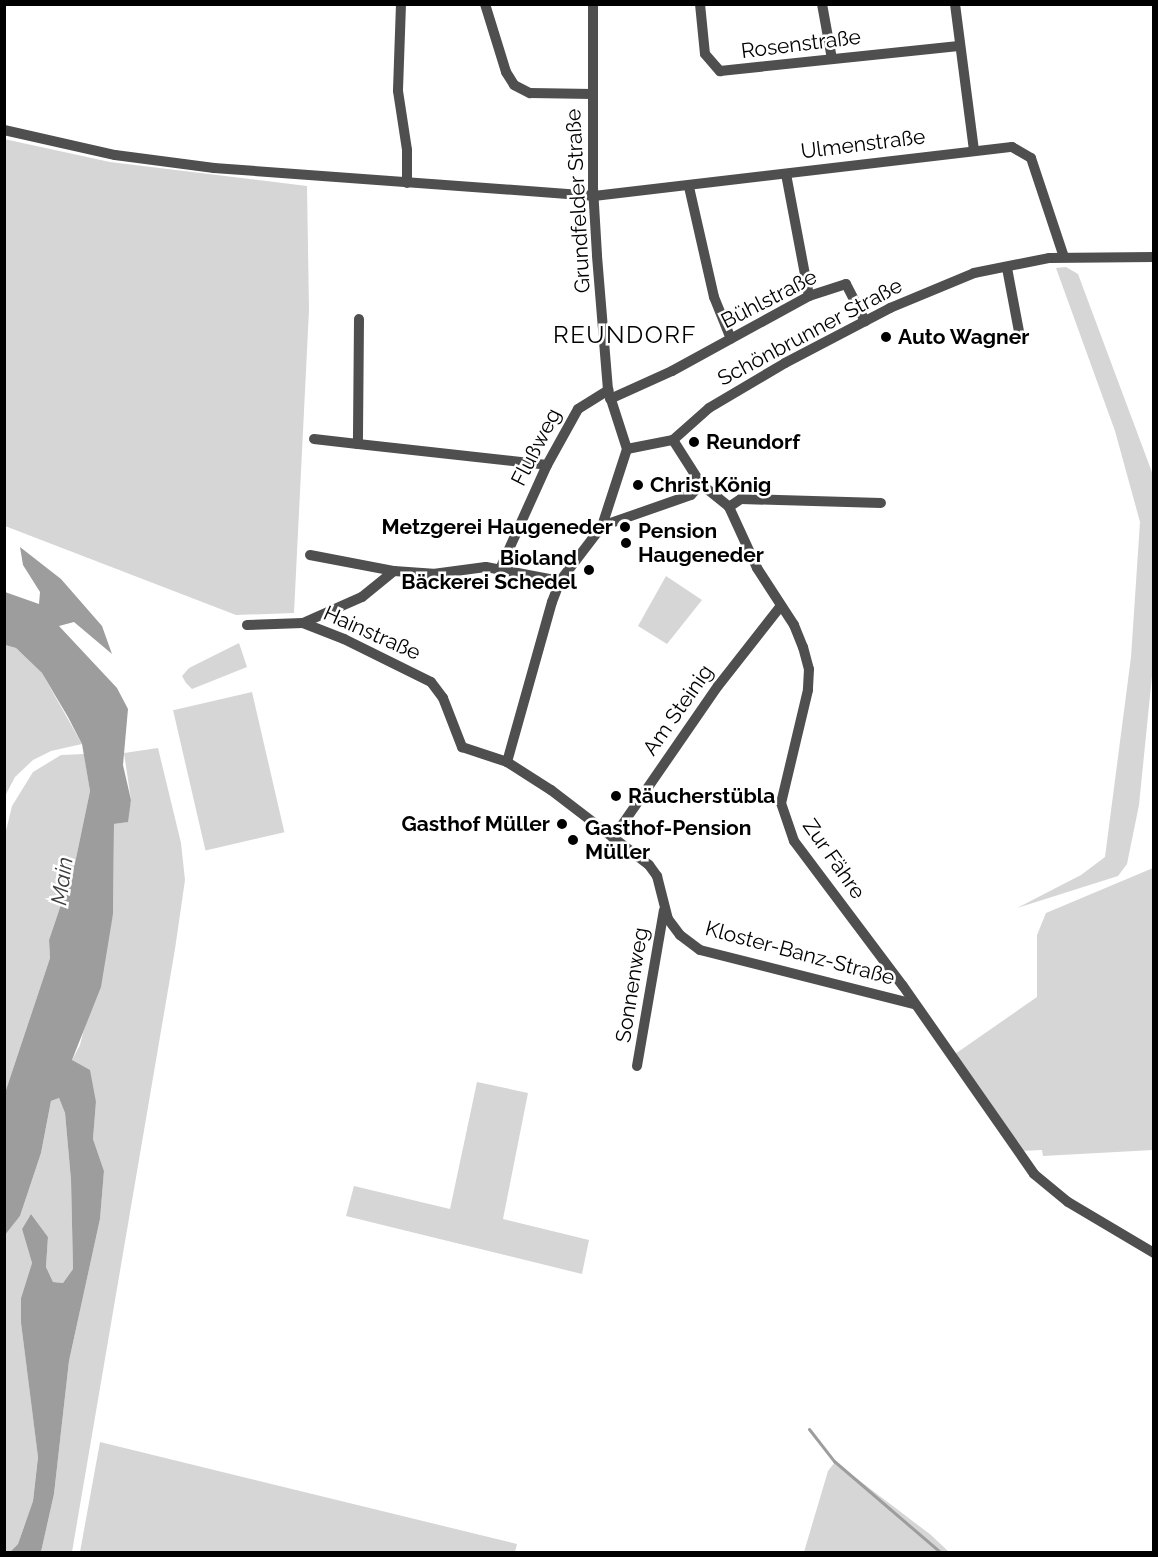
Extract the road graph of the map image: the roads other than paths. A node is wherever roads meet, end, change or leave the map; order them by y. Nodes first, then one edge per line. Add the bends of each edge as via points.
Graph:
1 (401, 4) edge
2 (485, 4) edge
3 (593, 4) edge
4 (700, 4) edge
5 (822, 4) edge
6 (955, 4) edge
7 (959, 46) junction
8 (832, 59) junction
9 (593, 94) junction
10 (4, 130) edge
11 (974, 150) junction
12 (786, 174) junction
13 (406, 183) junction
14 (689, 187) junction
15 (594, 196) junction
16 (1064, 257) junction
17 (1154, 257) edge
18 (1007, 268) junction
19 (809, 296) junction
20 (359, 319) dead end
21 (865, 321) junction
22 (1020, 337) dead end
23 (731, 339) junction
24 (609, 394) junction
25 (314, 439) dead end
26 (673, 440) junction
27 (358, 444) junction
28 (627, 449) junction
29 (547, 465) junction
30 (701, 484) junction
31 (881, 503) dead end
32 (729, 507) junction
33 (602, 526) junction
34 (310, 555) dead end
35 (500, 569) junction
36 (393, 572) junction
37 (560, 582) junction
38 (780, 607) junction
39 (303, 623) junction
40 (247, 625) dead end
41 (507, 762) junction
42 (613, 838) junction
43 (664, 910) junction
44 (914, 1004) junction
45 (637, 1066) dead end
46 (1154, 1253) edge

1 - 13 street via 398,91 407,150
2 - 9 street via 506,72 514,85 530,93
3 - 9 street, Grundfelder Straße
4 - 8 street, Rosenstraße via 705,54 720,71
5 - 8 street
6 - 7 street
7 - 8 street, Rosenstraße
7 - 11 street
9 - 15 street, Grundfelder Straße
10 - 13 street, Ulmenstraße via 163,162
11 - 12 street, Ulmenstraße
11 - 16 street, Ulmenstraße via 1012,147 1031,158
12 - 14 street, Ulmenstraße
12 - 19 street
13 - 15 street, Ulmenstraße
14 - 15 street, Ulmenstraße
14 - 23 street via 714,297
15 - 24 street, Grundfelder Straße
16 - 17 street, Schönbrunner Straße
16 - 18 street, Schönbrunner Straße
18 - 21 street, Schönbrunner Straße via 974,273
18 - 22 street
19 - 21 street, Bühlstraße via 846,284
19 - 23 street, Bühlstraße
20 - 27 street
21 - 26 street, Schönbrunner Straße via 709,408
23 - 24 street, Bühlstraße
24 - 28 street, Grundfelder Straße
24 - 29 street, Flußweg via 578,410
25 - 27 street
26 - 28 street
26 - 30 street, Zur Fähre
27 - 29 street
28 - 33 street
29 - 35 street, Flußweg
30 - 32 street, Zur Fähre
30 - 33 street via 691,495
31 - 32 street via 741,499
32 - 38 street, Zur Fähre
33 - 37 street
34 - 36 street
35 - 36 street via 467,568 433,574
35 - 37 street
36 - 39 street via 362,597
37 - 41 street
38 - 42 street, Am Steinig via 718,686
38 - 44 street, Zur Fähre via 794,625 809,669 803,710 782,788 785,823
39 - 40 street, Hainstraße
39 - 41 street, Hainstraße via 431,682 442,698 462,747
41 - 42 street, Kloster-Banz-Straße
42 - 43 street, Kloster-Banz-Straße via 654,871
43 - 44 street, Kloster-Banz-Straße via 680,935 700,950
43 - 45 street, Sonnenweg
44 - 46 street, Zur Fähre via 1034,1174 1068,1202

